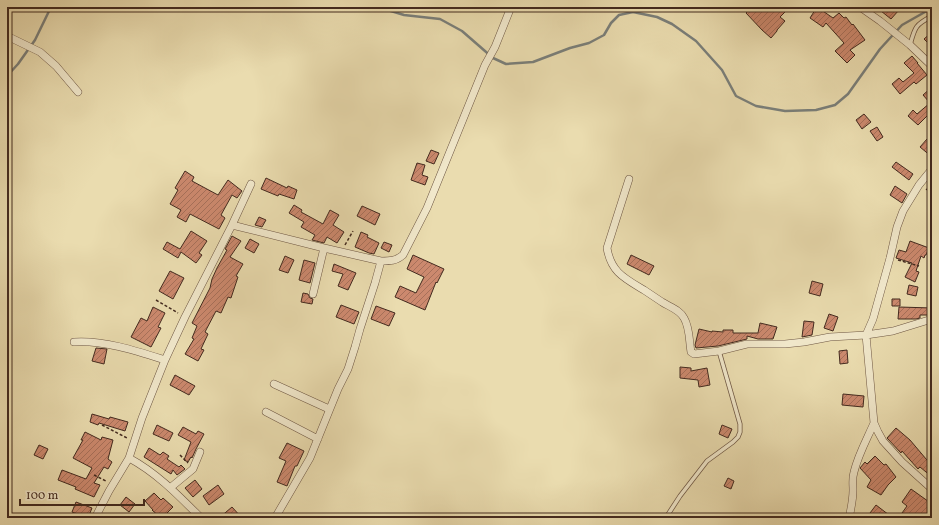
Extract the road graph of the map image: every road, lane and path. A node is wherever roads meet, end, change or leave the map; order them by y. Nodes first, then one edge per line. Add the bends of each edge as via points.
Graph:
1 (511, 7) edge
2 (860, 7) edge
3 (932, 16) edge
4 (7, 36) edge
5 (907, 43) junction
6 (932, 66) edge
7 (78, 92) dead end
8 (932, 169) edge
9 (629, 179) dead end
10 (251, 184) dead end
11 (232, 225) junction
12 (353, 231) dead end
13 (324, 248) junction
14 (341, 252) junction
15 (890, 258) junction
16 (381, 260) junction
17 (919, 266) dead end
18 (313, 294) dead end
19 (156, 300) dead end
20 (185, 317) junction
21 (932, 319) edge
22 (866, 335) junction
23 (74, 342) dead end
24 (719, 351) junction
25 (165, 360) junction
26 (274, 384) dead end
27 (329, 409) junction
28 (266, 412) dead end
29 (874, 423) junction
30 (102, 425) dead end
31 (318, 438) junction
32 (134, 441) junction
33 (200, 452) dead end
34 (180, 455) dead end
35 (129, 458) junction
36 (193, 468) junction
37 (94, 475) dead end
38 (113, 484) junction
39 (170, 488) junction
40 (932, 489) edge
41 (667, 516) dead end
42 (95, 518) edge
43 (201, 518) edge
44 (274, 518) edge
45 (849, 518) edge

1 - 16 street via 427,208 403,255 396,260
2 - 5 street
3 - 5 lane via 916,27
4 - 7 street via 40,52
5 - 6 street
8 - 15 street via 903,211
9 - 24 street via 607,248 609,258 620,275 679,312 687,327 691,352 694,354
10 - 11 street
11 - 13 street
11 - 20 street
12 - 14 path
13 - 14 street
13 - 18 street
14 - 16 street
15 - 17 path
15 - 22 street
16 - 27 street via 350,362
19 - 20 path
20 - 25 street
21 - 22 street via 893,331
22 - 24 street via 785,344 747,344
22 - 29 street
23 - 25 street via 99,343
24 - 41 lane via 740,424 740,432 733,442 707,461
25 - 32 street
26 - 27 street
27 - 31 street
28 - 31 street
29 - 40 street via 883,441
29 - 45 street via 854,472
30 - 32 path
31 - 44 street via 310,458
32 - 35 street
33 - 36 street
34 - 36 path
35 - 38 street
35 - 39 street
36 - 39 street
37 - 38 path
38 - 42 street
39 - 43 street

